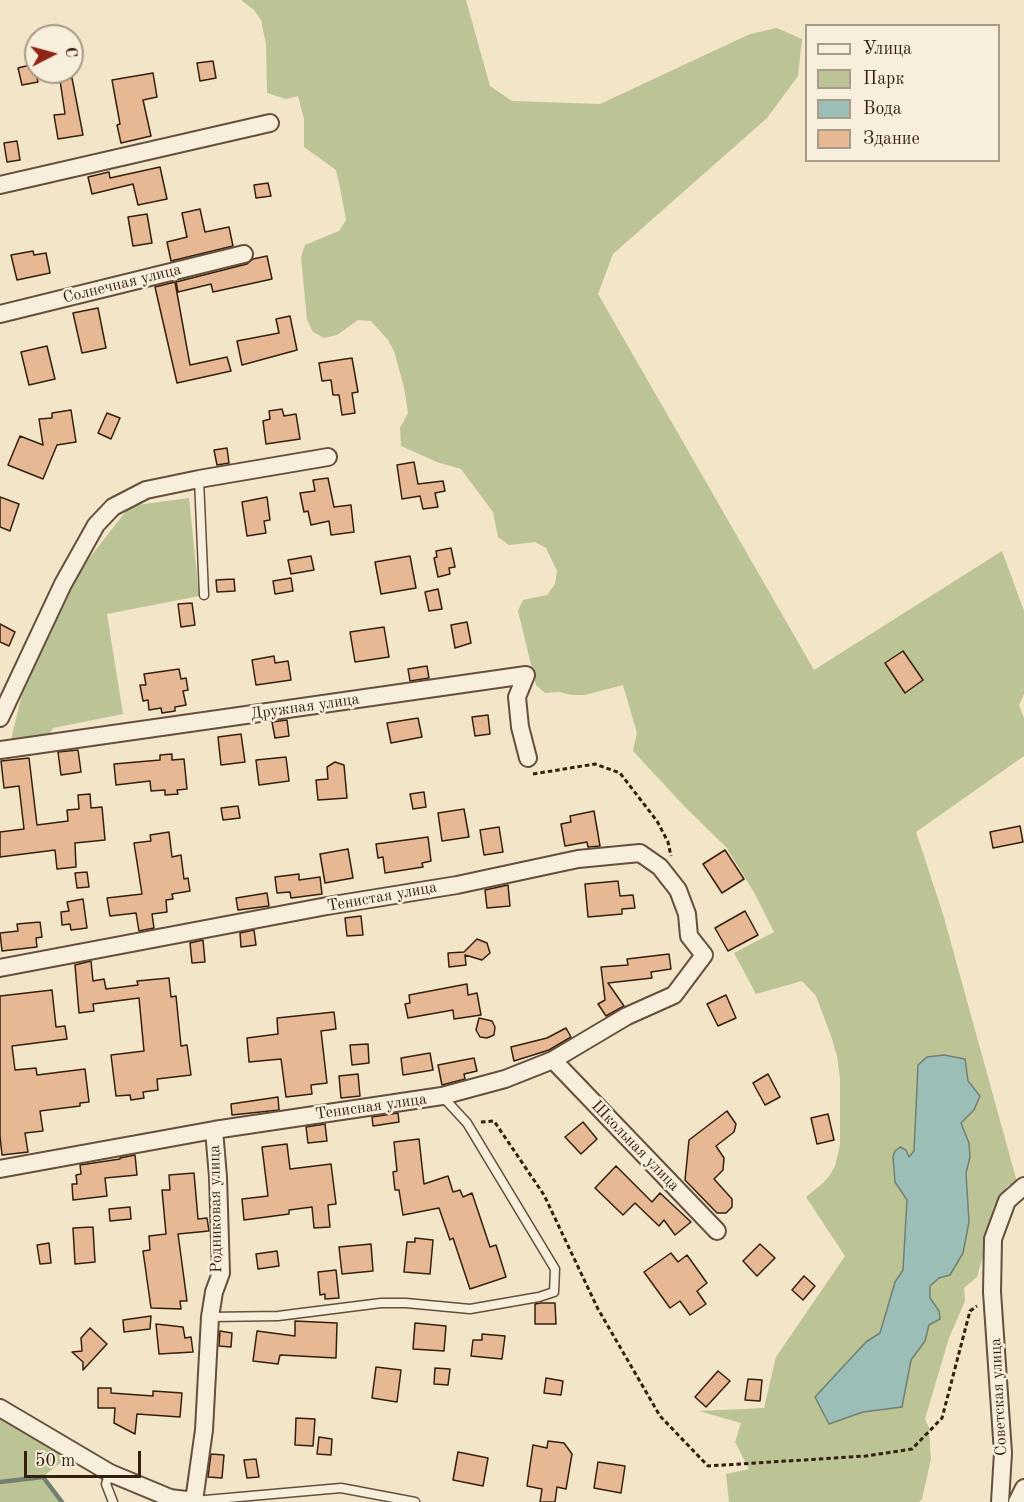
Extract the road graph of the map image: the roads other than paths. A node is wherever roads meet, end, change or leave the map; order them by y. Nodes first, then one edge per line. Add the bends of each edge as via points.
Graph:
1 (270, 123) dead end
2 (0, 185) edge
3 (244, 254) dead end
4 (0, 314) edge
5 (328, 457) dead end
6 (199, 479) junction
7 (204, 595) dead end
8 (0, 718) edge
9 (0, 750) edge
10 (531, 766) road end
11 (704, 955) joint
12 (0, 968) edge
13 (553, 1060) junction
14 (442, 1096) junction
15 (214, 1130) junction
16 (0, 1169) edge
17 (1024, 1186) edge
18 (717, 1231) dead end
19 (210, 1317) junction
20 (0, 1408) edge
21 (110, 1473) junction
22 (1024, 1488) edge
23 (194, 1501) edge
24 (113, 1502) edge
25 (415, 1502) edge
26 (1000, 1502) edge
27 (1017, 1502) edge

1 - 2 street
3 - 4 street, Солнечная улица
5 - 6 street
6 - 7 lane
6 - 8 street via 146,490 113,507 96,525 63,584
9 - 10 street, Дружная улица via 526,675 517,697 520,727
11 - 12 street, Тенистая улица via 689,936 687,914 678,890 660,867 639,853 578,859 457,885
11 - 13 street, Тенисная улица via 674,995 627,1016
13 - 14 street, Тенисная улица via 505,1079
13 - 18 street, Школьная улица
14 - 15 street, Тенисная улица
14 - 19 lane via 467,1123 555,1269 554,1292 470,1309 381,1303 278,1316
15 - 16 street, Тенисная улица
15 - 19 street, Родниковая улица via 221,1273
17 - 26 street, Советская улица via 1007,1201 993,1239 992,1293 1003,1453
19 - 23 street, Родниковая улица via 204,1430
20 - 21 street
21 - 23 street via 171,1497
21 - 24 lane via 106,1484
22 - 27 street
23 - 25 lane via 340,1488

